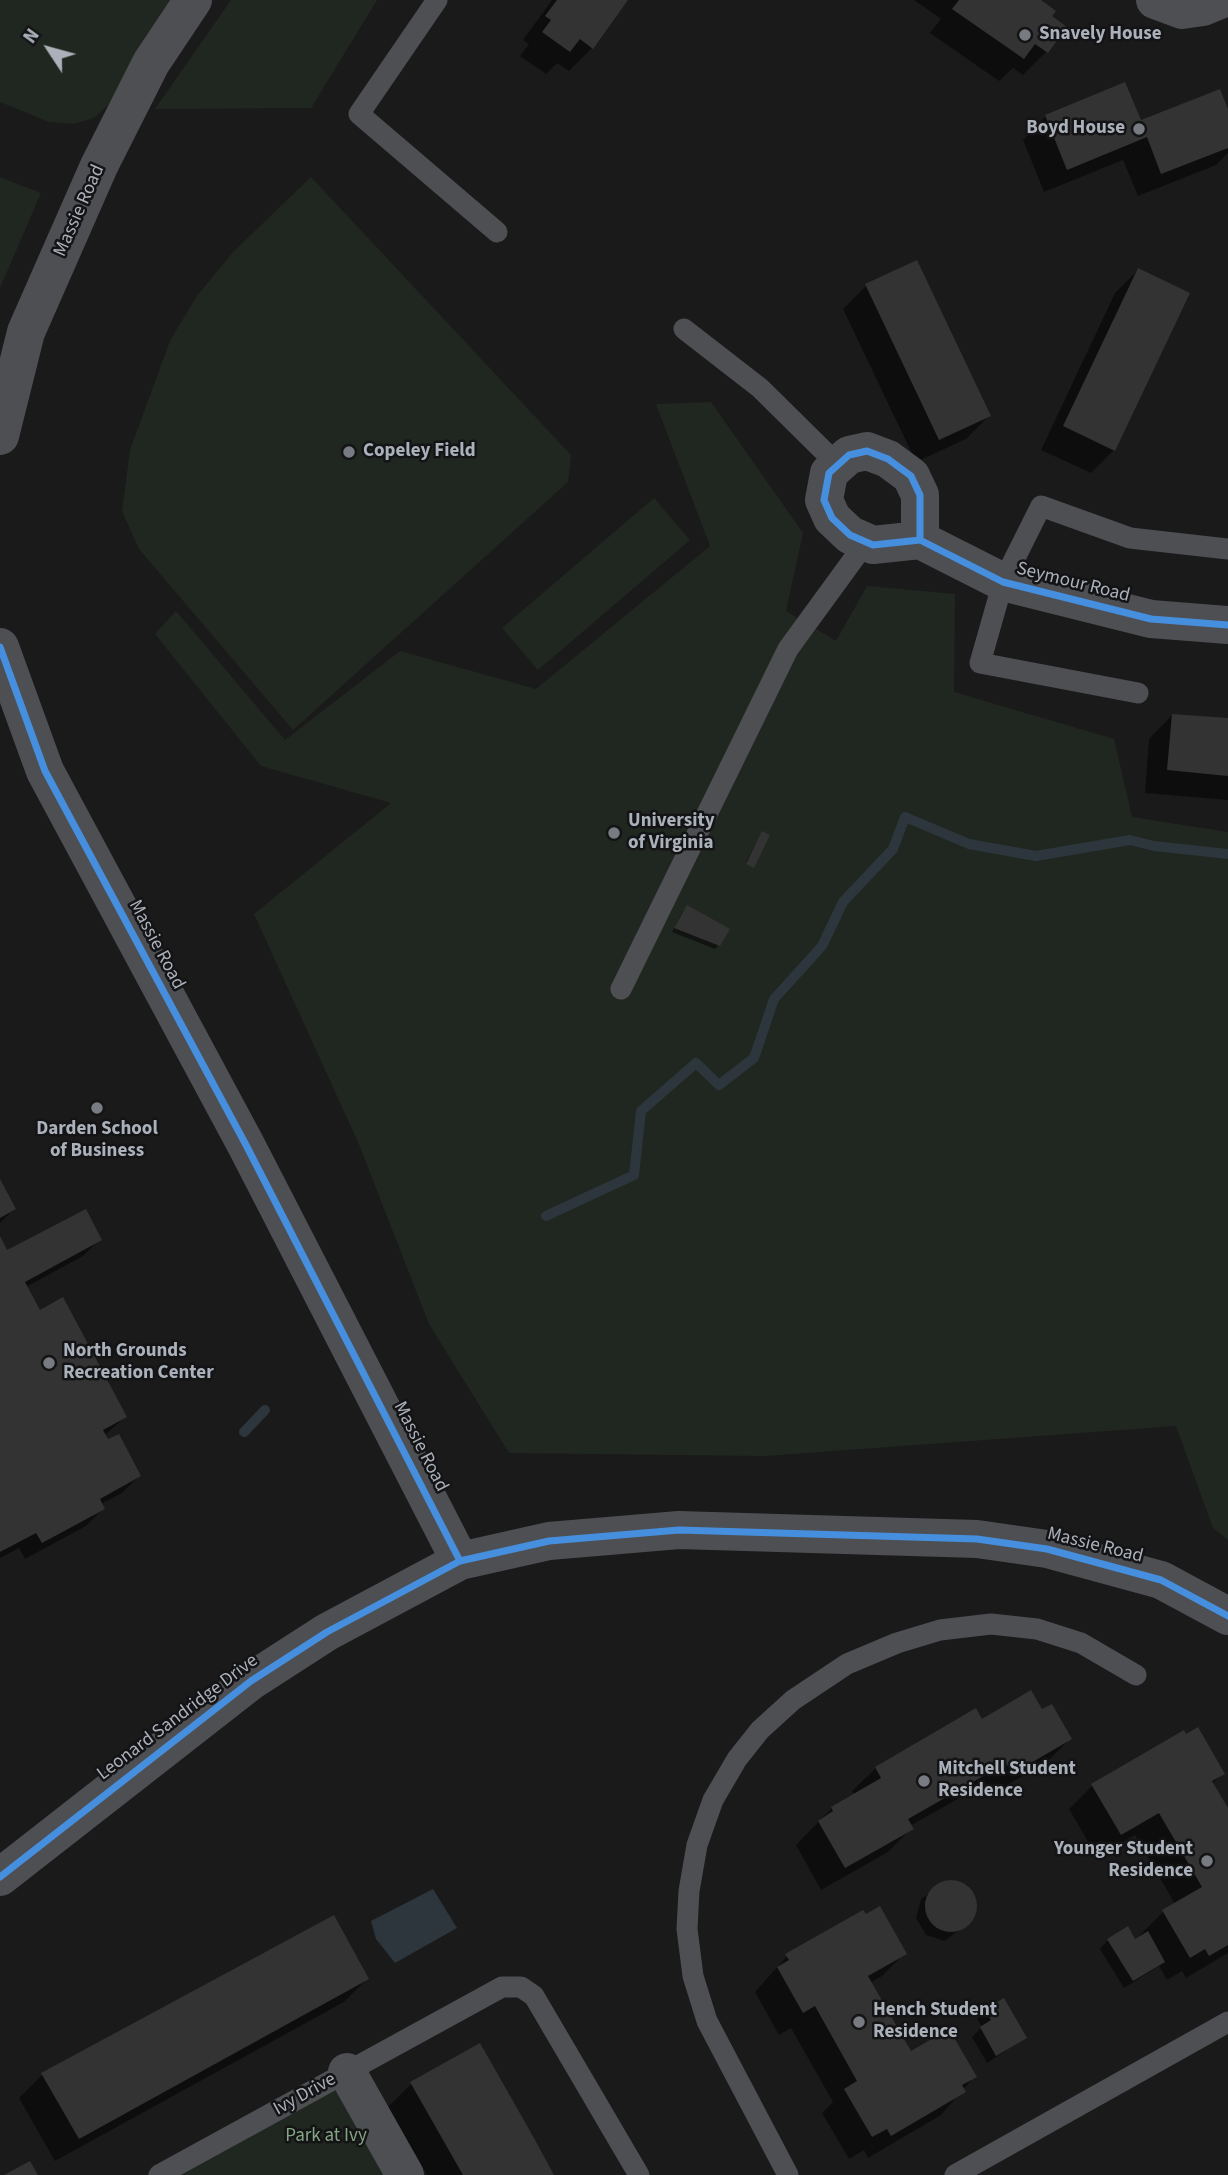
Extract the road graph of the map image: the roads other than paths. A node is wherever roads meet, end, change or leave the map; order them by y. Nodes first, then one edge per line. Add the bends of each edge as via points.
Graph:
1 (193, 0) edge
2 (437, 0) edge
3 (1155, 0) edge
4 (1220, 0) edge
5 (497, 232) dead end
6 (684, 330) dead end
7 (0, 436) edge
8 (838, 465) junction
9 (920, 540) junction
10 (866, 542) junction
11 (1228, 549) edge
12 (1003, 582) junction
13 (1228, 625) edge
14 (0, 647) edge
15 (1138, 693) dead end
16 (621, 989) dead end
17 (460, 1561) junction
18 (1228, 1616) edge
19 (1136, 1675) dead end
20 (0, 1877) edge
21 (1228, 2022) edge
22 (347, 2072) junction
23 (159, 2175) edge
24 (405, 2175) edge
25 (639, 2175) edge
26 (788, 2175) edge
27 (955, 2175) edge

1 - 7 street, Massie Road via 151,63 95,176 26,332
2 - 5 lane via 359,114
3 - 4 street via 1182,10
6 - 8 lane via 760,388
8 - 9 street via 849,455 867,451 888,458 911,476 920,495
8 - 10 street via 829,473 824,500 832,518 850,535
9 - 10 street via 884,545
9 - 12 street, Seymour Road
10 - 16 lane via 788,649
11 - 12 lane via 1130,538 1041,506
12 - 13 street, Seymour Road via 1151,619
12 - 15 lane via 980,663
14 - 17 street, Massie Road via 45,771 246,1145
17 - 18 street, Massie Road via 549,1541 679,1530 977,1539 1047,1549 1161,1580
17 - 20 street, Leonard Sandridge Drive via 327,1632 251,1681
19 - 26 lane via 1081,1643 1037,1629 991,1624 940,1629 847,1664 793,1700 737,1759 713,1800 697,1845 687,1929 693,1976 707,2021
21 - 27 lane
22 - 23 lane, Ivy Drive
22 - 24 street, Ivy Drive
22 - 25 lane via 502,1987 521,1987 534,1996

